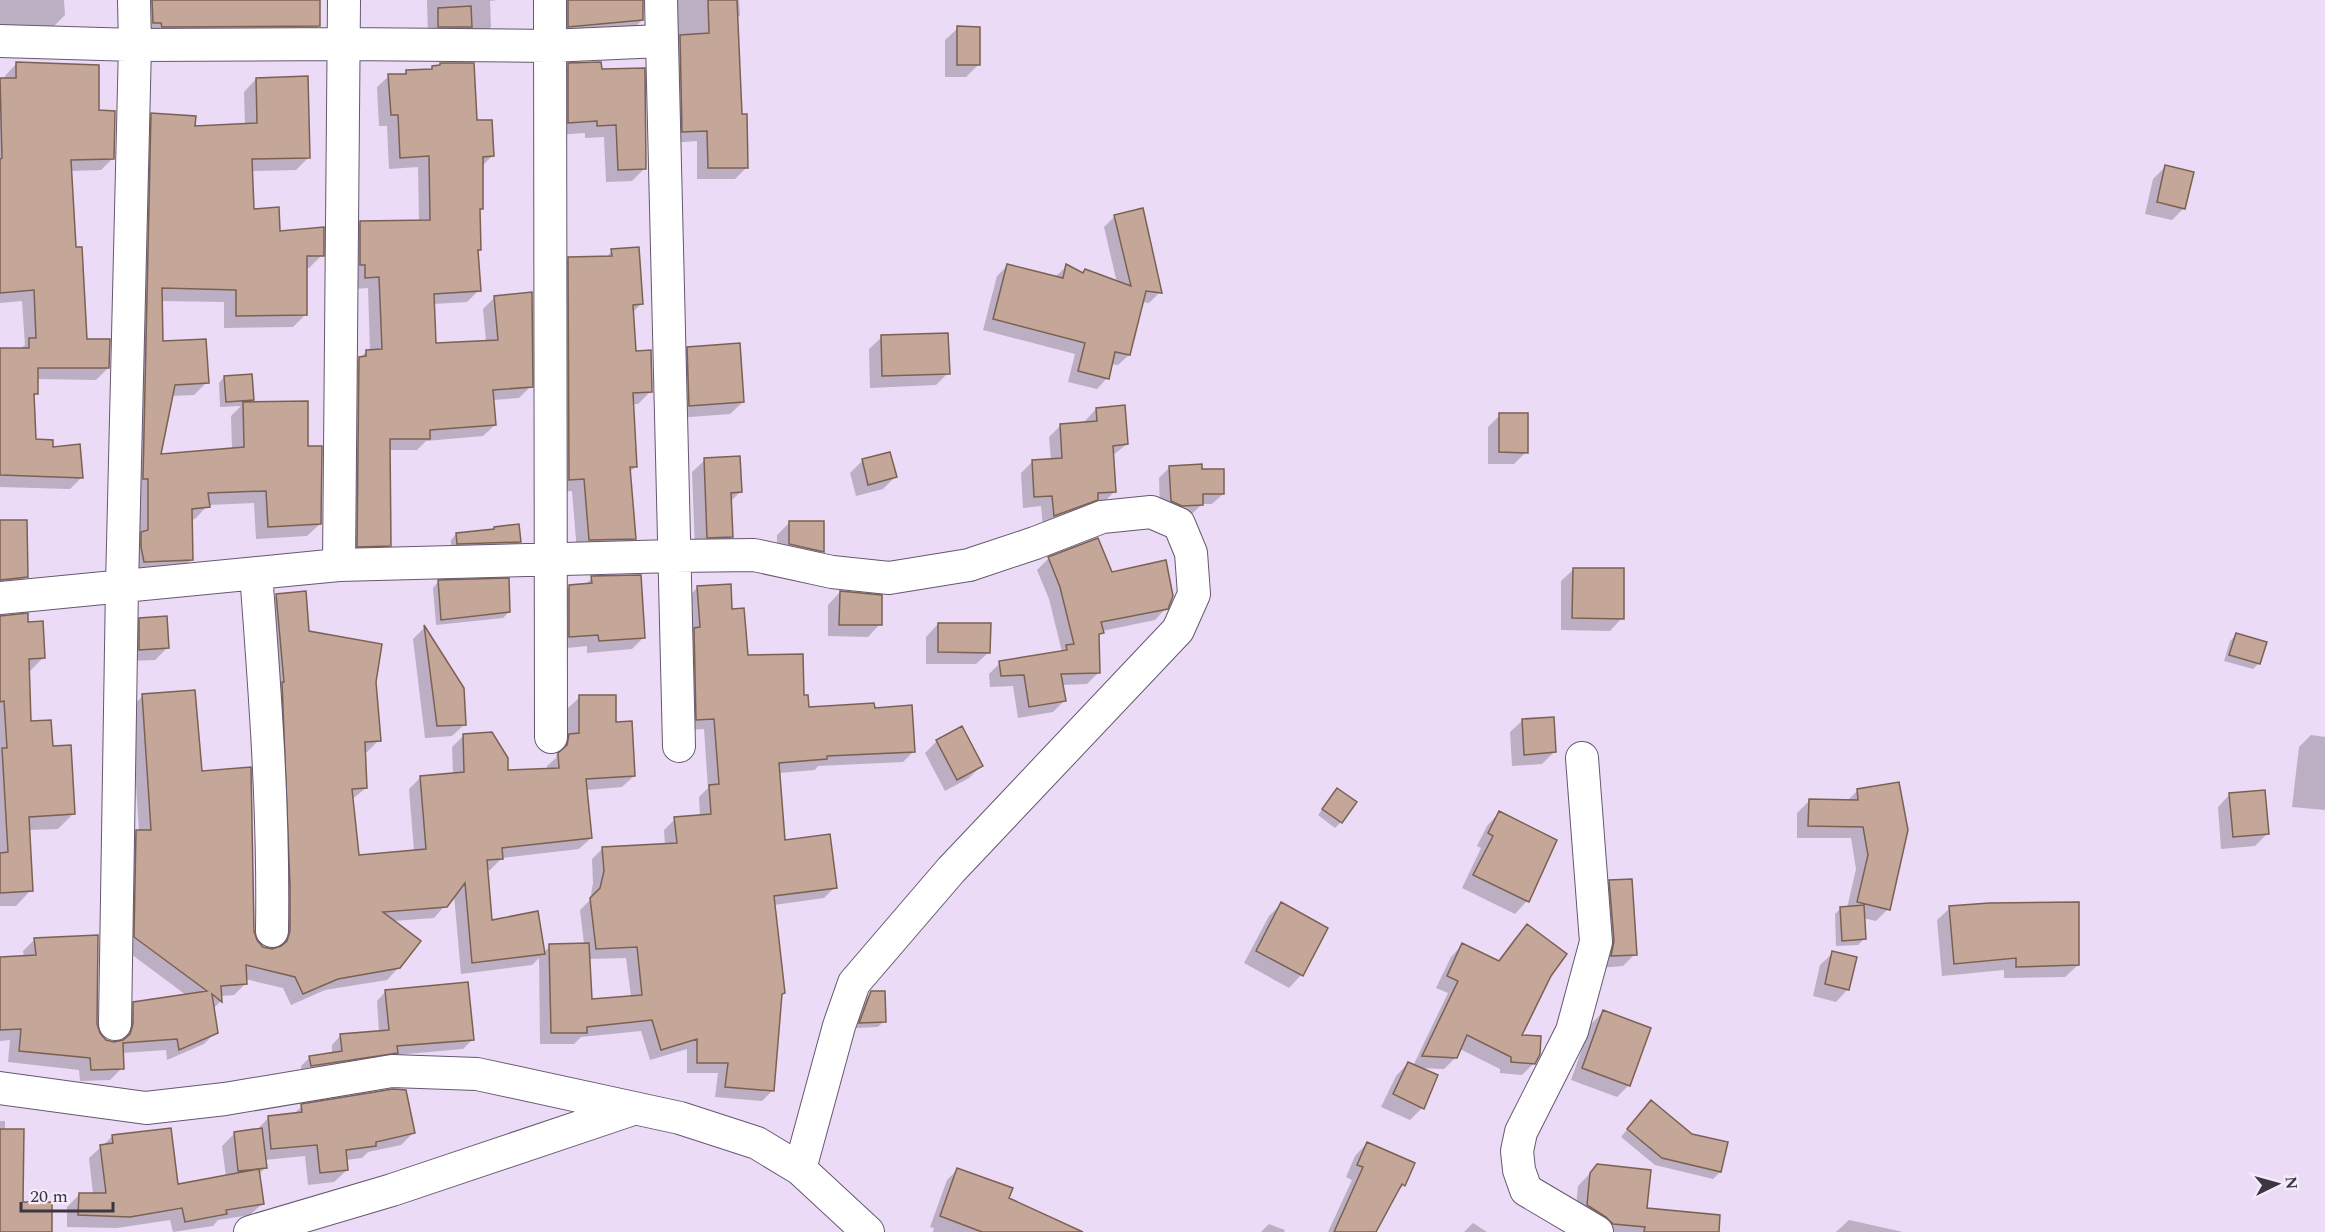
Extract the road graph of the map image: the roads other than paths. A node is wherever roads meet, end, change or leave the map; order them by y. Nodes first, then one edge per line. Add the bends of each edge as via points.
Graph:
1 (134, 0) edge
2 (344, 0) edge
3 (550, 0) edge
4 (661, 0) edge
5 (0, 41) edge
6 (661, 41) junction
7 (344, 44) junction
8 (135, 45) junction
9 (549, 46) junction
10 (674, 556) junction
11 (550, 561) junction
12 (339, 565) junction
13 (256, 573) junction
14 (122, 586) junction
15 (0, 598) edge
16 (551, 737) dead end
17 (679, 746) dead end
18 (1582, 758) dead end
19 (272, 931) dead end
20 (115, 1024) dead end
21 (0, 1088) edge
22 (633, 1109) junction
23 (800, 1169) junction
24 (250, 1232) edge
25 (868, 1232) edge
26 (1597, 1232) edge

1 - 8 street
2 - 7 street
3 - 9 street
4 - 6 street
5 - 8 street
6 - 9 street
6 - 10 street
7 - 8 street
7 - 9 street
7 - 12 street
8 - 14 street
9 - 11 street
10 - 11 street
10 - 17 street
10 - 23 street via 754,555 832,572 889,578 969,565 1102,518 1151,512 1179,524 1191,553 1194,594 1178,630 951,870 854,983
11 - 12 street
11 - 16 street
12 - 13 street
13 - 14 street
13 - 19 street via 273,856
14 - 15 street
14 - 20 street
18 - 26 street via 1596,942 1572,1031 1521,1132 1517,1151 1526,1190
21 - 22 street via 146,1108 393,1071 477,1074
22 - 23 street via 710,1126 757,1143
22 - 24 street via 392,1190
23 - 25 street

